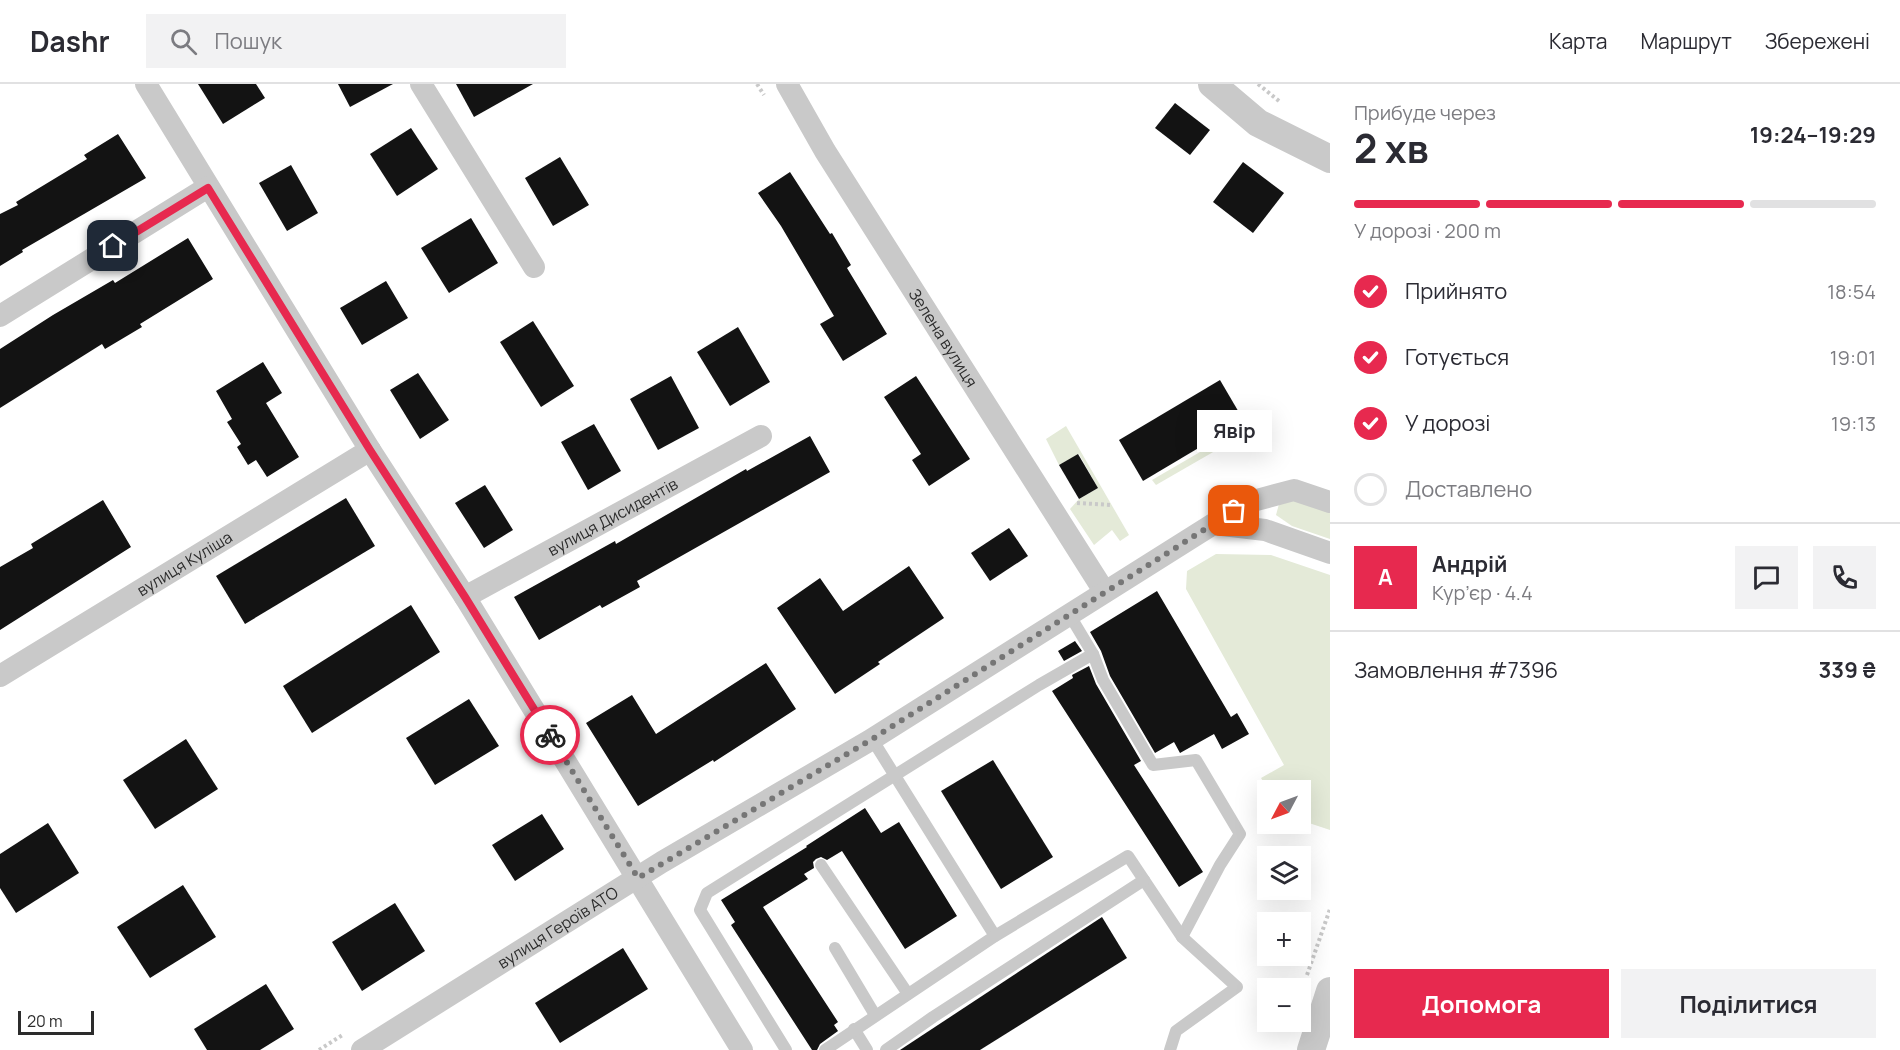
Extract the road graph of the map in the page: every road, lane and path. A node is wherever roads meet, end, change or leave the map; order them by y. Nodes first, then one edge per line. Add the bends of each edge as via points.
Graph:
1 (146, 84) edge
2 (421, 84) edge
3 (787, 84) edge
4 (1212, 84) edge
5 (1330, 159) edge
6 (208, 188) junction
7 (534, 267) dead end
8 (0, 316) edge
9 (761, 436) dead end
10 (370, 450) junction
11 (1330, 502) edge
12 (1076, 503) dead end
13 (1112, 505) dead end
14 (1214, 524) junction
15 (1330, 553) edge
16 (1104, 591) junction
17 (465, 597) junction
18 (1069, 614) junction
19 (1093, 654) junction
20 (0, 676) edge
21 (872, 739) junction
22 (896, 776) junction
23 (821, 865) dead end
24 (638, 878) junction
25 (1144, 880) junction
26 (1330, 909) edge
27 (995, 936) junction
28 (1182, 937) junction
29 (835, 948) dead end
30 (1317, 986) edge
31 (908, 994) junction
32 (875, 1015) junction
33 (854, 1029) junction
34 (362, 1050) edge
35 (742, 1050) edge
36 (786, 1050) edge
37 (825, 1050) edge
38 (867, 1050) edge
39 (886, 1050) edge
40 (1170, 1050) edge
41 (1311, 1050) edge

1 - 6 street
2 - 7 street
3 - 16 street, Зелена вулиця via 825,151
4 - 5 street via 1258,123
6 - 8 street
6 - 10 street
9 - 17 street, вулиця Дисидентів
10 - 17 street
10 - 20 street, вулиця Куліша
11 - 14 street, вулиця Героїв АТО via 1294,490 1253,501
12 - 13 path
14 - 15 street via 1265,530
14 - 16 street, вулиця Героїв АТО
16 - 18 street, вулиця Героїв АТО
17 - 24 street
18 - 19 lane
18 - 21 street, вулиця Героїв АТО
19 - 22 lane
19 - 28 lane via 1102,680 1153,765 1196,760 1240,834
21 - 22 lane
21 - 24 street, вулиця Героїв АТО
22 - 27 lane
22 - 36 lane via 707,893 700,910
23 - 31 lane
24 - 34 street, вулиця Героїв АТО
24 - 35 street
25 - 27 lane via 1128,856
25 - 28 lane
25 - 39 lane
26 - 30 path
27 - 31 lane
28 - 40 lane via 1236,987 1176,1031
29 - 32 lane
30 - 41 street
31 - 32 lane
32 - 33 lane
33 - 37 lane
33 - 38 lane

